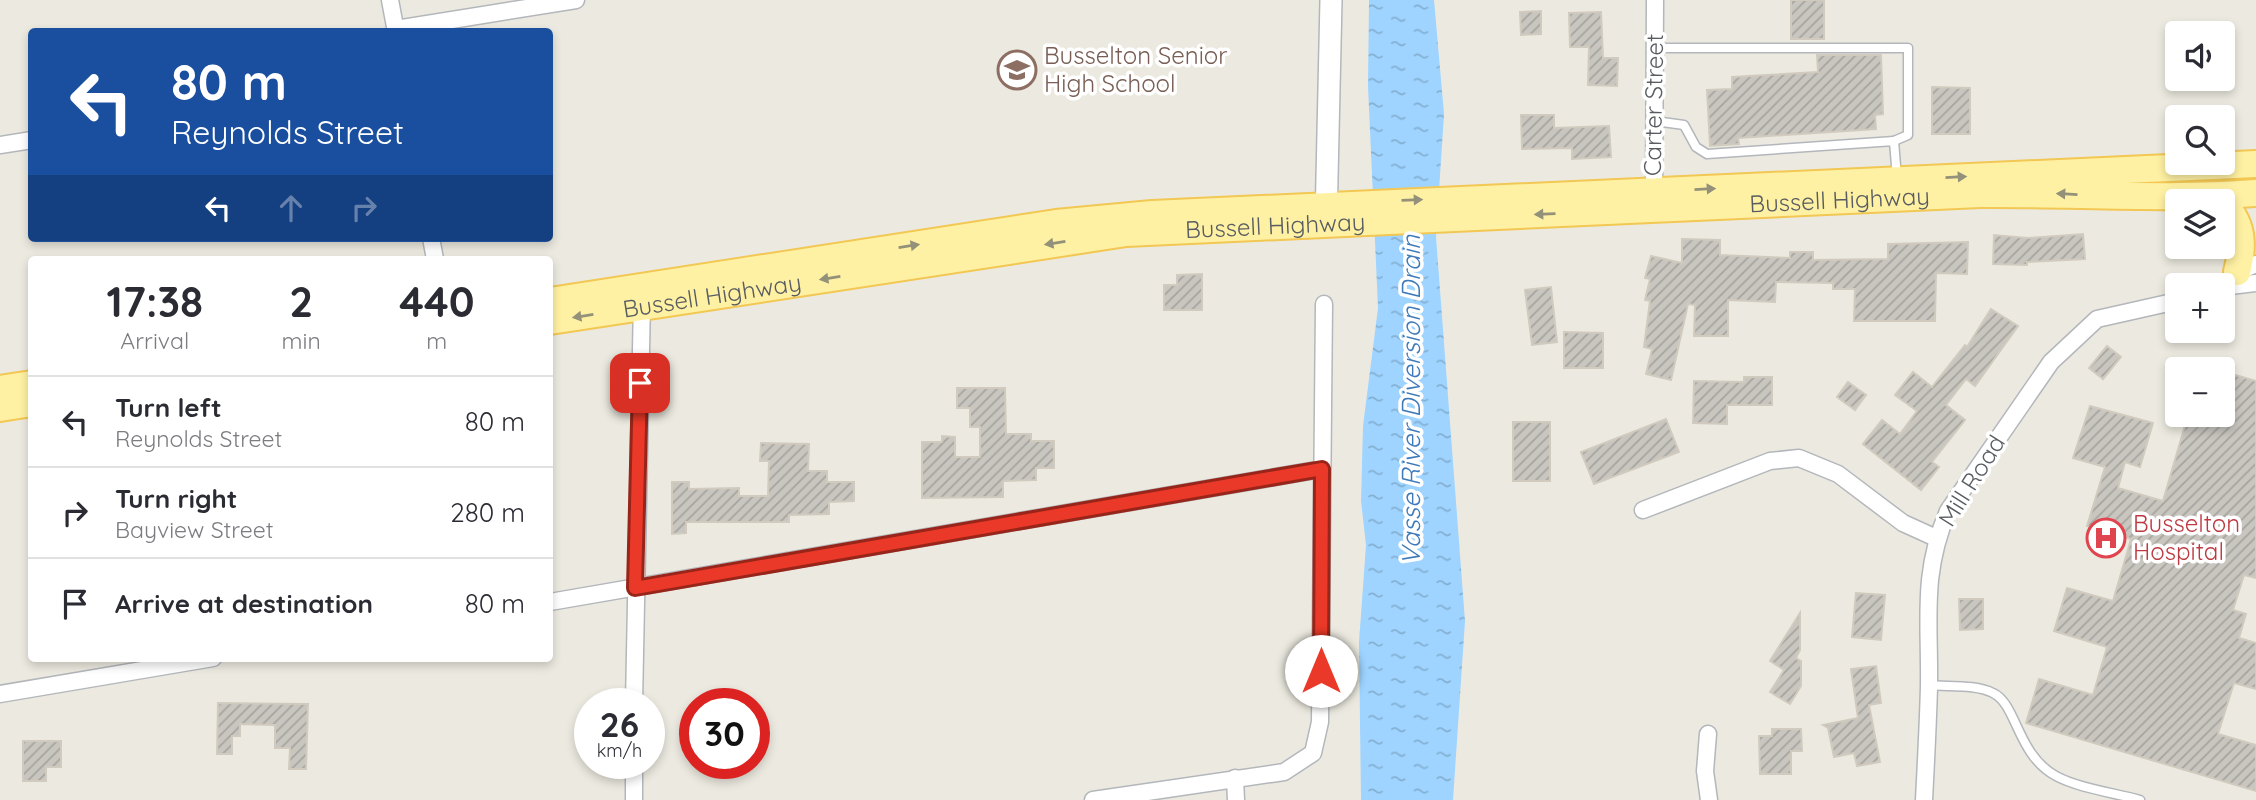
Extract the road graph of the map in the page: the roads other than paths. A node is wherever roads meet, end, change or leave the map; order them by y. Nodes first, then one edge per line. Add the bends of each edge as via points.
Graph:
1 (390, 0) edge
2 (576, 0) edge
3 (1331, 0) edge
4 (1655, 0) edge
5 (396, 28) edge
6 (408, 28) edge
7 (1654, 48) junction
8 (1655, 121) junction
9 (28, 141) edge
10 (1894, 141) junction
11 (0, 145) edge
12 (2256, 164) edge
13 (1897, 180) junction
14 (2256, 193) edge
15 (2235, 197) edge
16 (2165, 199) edge
17 (1654, 200) junction
18 (1325, 214) junction
19 (2235, 216) edge
20 (2239, 279) edge
21 (642, 297) junction
22 (553, 301) edge
23 (1324, 304) dead end
24 (2165, 304) edge
25 (553, 320) edge
26 (28, 385) edge
27 (0, 389) edge
28 (28, 404) edge
29 (0, 408) edge
30 (1322, 469) junction
31 (1643, 510) dead end
32 (1936, 538) junction
33 (635, 588) junction
34 (553, 602) edge
35 (189, 662) edge
36 (1929, 685) junction
37 (635, 688) edge
38 (0, 694) edge
39 (1708, 734) dead end
40 (1235, 778) junction
41 (634, 779) edge
42 (1119, 798) edge
43 (634, 800) edge
44 (1093, 800) edge
45 (1236, 800) edge
46 (1709, 800) edge
47 (1924, 800) edge
48 (2140, 800) edge

1 - 5 street
2 - 6 street
3 - 18 street
4 - 7 street, Carter Street
7 - 8 street, Carter Street
7 - 10 lane via 1908,48 1908,135
8 - 10 lane via 1684,125 1696,147 1707,153
8 - 17 street, Carter Street
9 - 11 street
10 - 13 lane
13 -> 12 main road, Bussell Highway
17 -> 13 main road, Bussell Highway
14 - 15 main road, Bussell Highway
16 -> 17 main road, Bussell Highway via 1980,194
17 - 18 main road, Bussell Highway
18 - 21 main road, Bussell Highway via 1152,214 1056,223
19 - 20 main road via 2241,233
21 - 22 main road, Bussell Highway
21 -> 25 main road, Bussell Highway
21 - 33 street
23 - 30 street
24 - 32 street, Mill Road via 2097,318 2052,362 1957,496
26 - 27 main road
28 - 29 main road
30 - 33 street
30 - 40 street via 1320,722 1313,753 1284,772
31 - 32 street via 1770,461 1800,458 1838,474 1903,523
32 - 36 street, Mill Road via 1927,586
33 - 34 street
33 - 37 street
35 - 38 street
36 - 47 street, Mill Road
36 - 48 lane via 1997,694 2008,706 2029,754 2057,776
39 - 46 street via 1705,771
40 - 42 street
40 - 45 street
41 - 43 street
42 - 44 street

